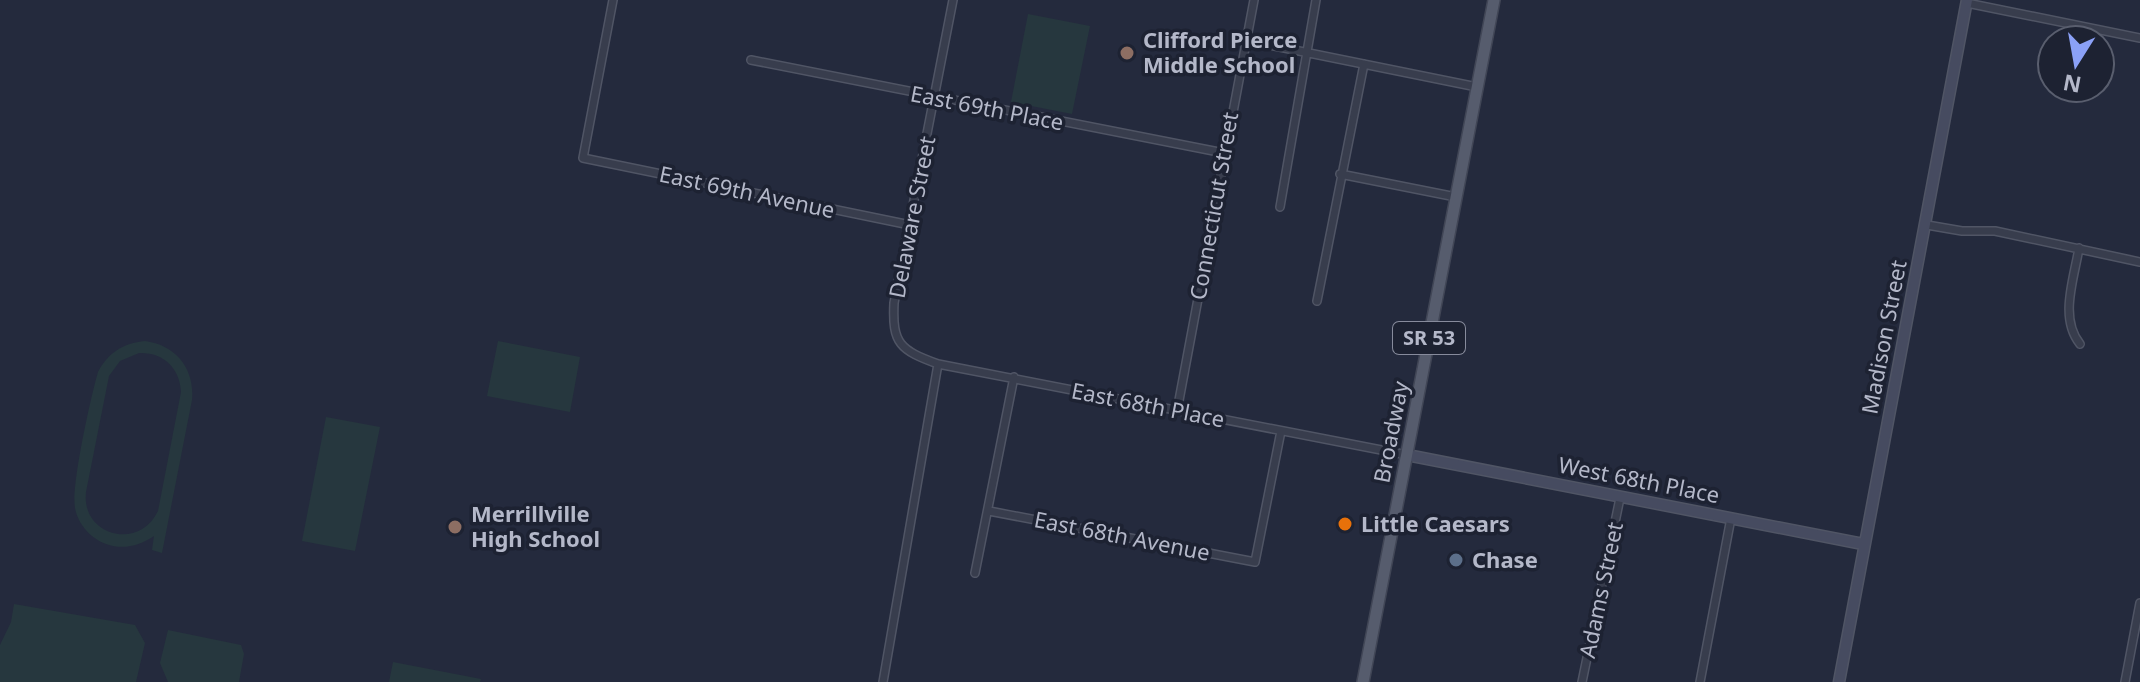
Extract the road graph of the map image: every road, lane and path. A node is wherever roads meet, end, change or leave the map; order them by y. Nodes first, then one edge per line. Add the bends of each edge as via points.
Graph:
1 (613, 0) edge
2 (953, 0) edge
3 (1254, 0) edge
4 (1316, 0) edge
5 (1494, 0) edge
6 (1967, 2) edge
7 (2140, 38) edge
8 (1245, 40) junction
9 (1307, 52) junction
10 (751, 60) dead end
11 (1364, 64) junction
12 (1477, 87) junction
13 (935, 98) junction
14 (1224, 153) junction
15 (1340, 174) junction
16 (1456, 197) junction
17 (1280, 207) dead end
18 (910, 225) junction
19 (1927, 225) junction
20 (2079, 248) junction
21 (2140, 262) edge
22 (1317, 301) dead end
23 (896, 339) joint
24 (2080, 344) dead end
25 (938, 364) junction
26 (1014, 377) junction
27 (1177, 411) junction
28 (1281, 431) junction
29 (1407, 455) junction
30 (1620, 498) junction
31 (989, 511) junction
32 (1731, 518) junction
33 (1863, 544) junction
34 (975, 573) dead end
35 (2140, 603) edge
36 (883, 682) edge
37 (1363, 682) edge
38 (1582, 682) edge
39 (1700, 682) edge
40 (1839, 682) edge
41 (2125, 682) edge

1 - 18 street, East 69th Avenue via 583,158
2 - 13 street, Delaware Street
3 - 8 street, Connecticut Street
4 - 9 street
5 - 12 main road, Broadway / SR 53
6 - 7 street
6 - 19 street, Madison Street
8 - 9 street
8 - 14 street, Connecticut Street
9 - 11 street
9 - 17 street
10 - 13 street, East 69th Place
11 - 12 street
11 - 15 street
12 - 16 main road, Broadway / SR 53
13 - 14 street, East 69th Place
13 - 18 street, Delaware Street
14 - 27 street, Connecticut Street
15 - 16 street
15 - 22 street
16 - 29 main road, Broadway / SR 53
18 - 23 street, Delaware Street via 894,303
19 - 20 street via 1995,231
19 - 33 street, Madison Street
20 - 21 street
20 - 24 street via 2069,305 2070,331
23 - 25 street, East 68th Place via 915,355
25 - 26 street, East 68th Place
25 - 36 street
26 - 27 street, East 68th Place
26 - 31 street
27 - 28 street, East 68th Place
28 - 29 street, East 68th Place
28 - 31 street, East 68th Avenue via 1255,562
29 - 30 street, West 68th Place
29 - 37 main road, Broadway / SR 53
30 - 32 street, West 68th Place
30 - 38 street, Adams Street
31 - 34 street
32 - 33 street, West 68th Place
32 - 39 street
33 - 40 street, Madison Street
35 - 41 street

